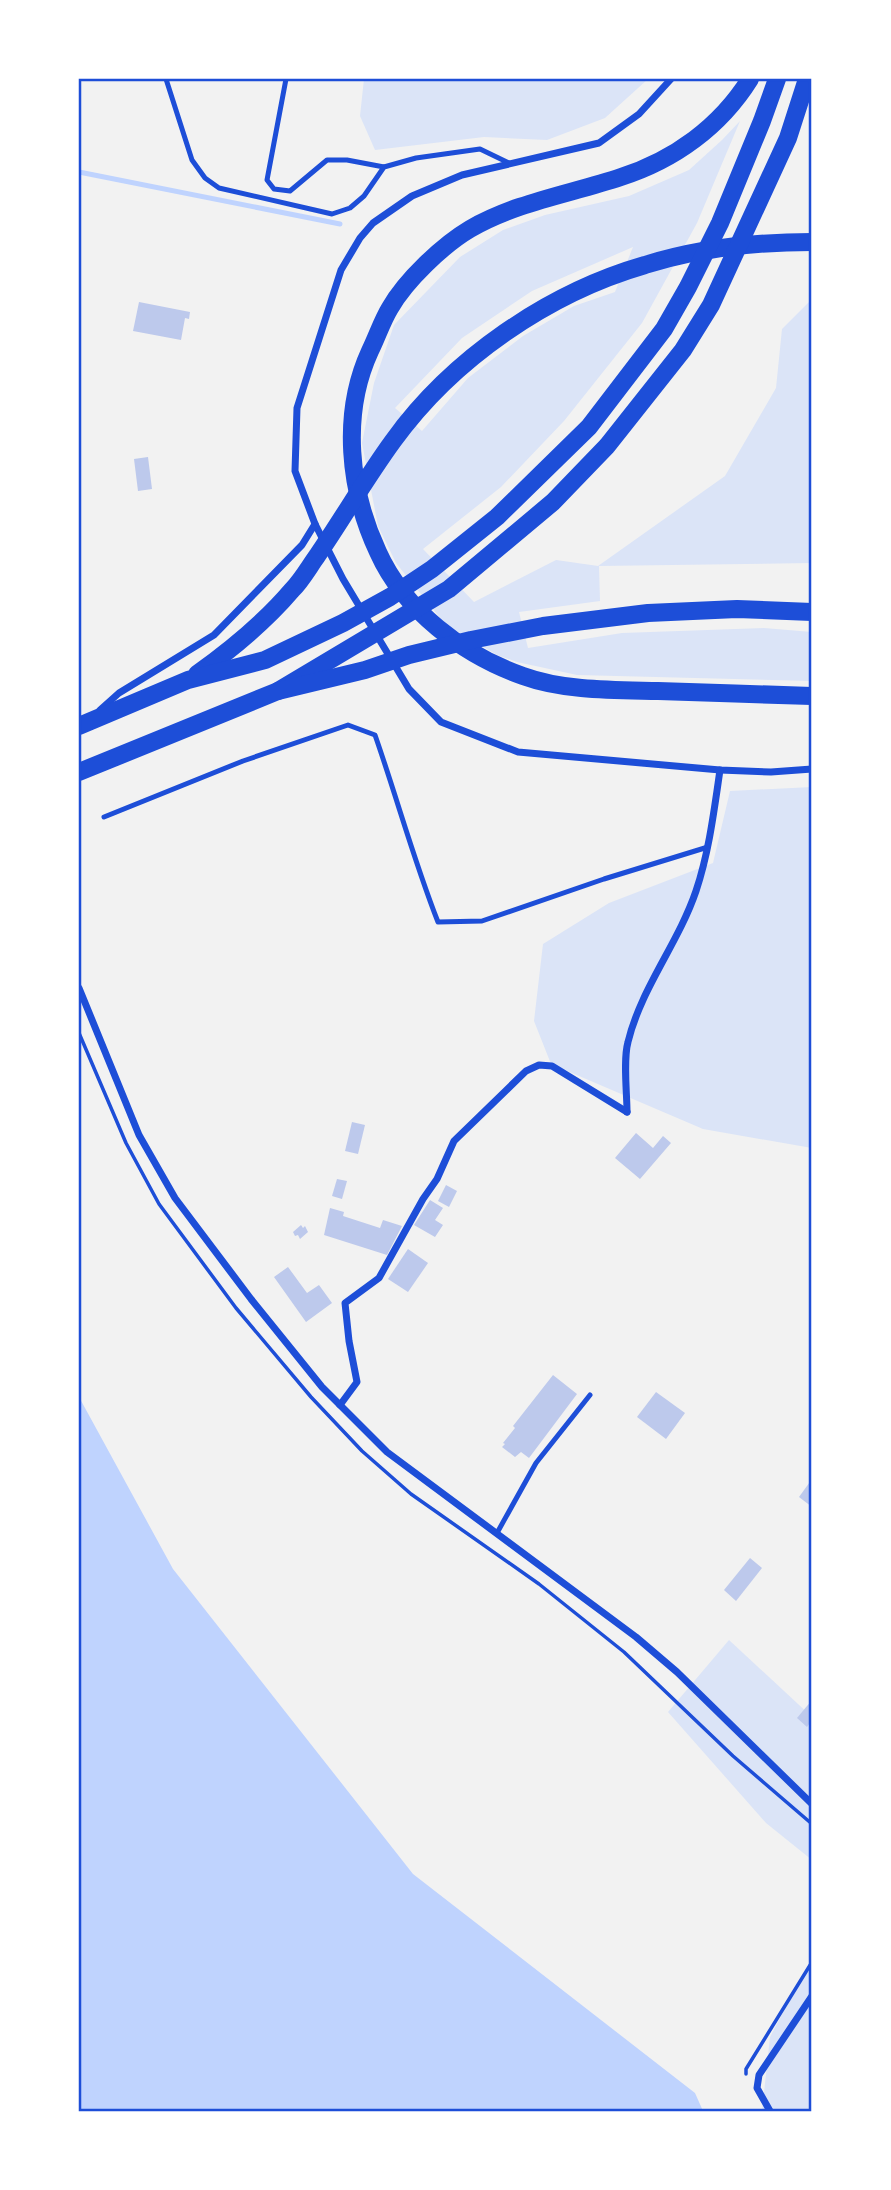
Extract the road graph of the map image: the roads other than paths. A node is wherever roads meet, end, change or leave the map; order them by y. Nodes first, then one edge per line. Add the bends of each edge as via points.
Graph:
1 (166, 79) edge
2 (286, 79) edge
3 (671, 79) edge
4 (750, 79) edge
5 (777, 79) edge
6 (807, 79) edge
7 (509, 163) junction
8 (384, 167) junction
9 (812, 242) edge
10 (315, 524) junction
11 (812, 612) edge
12 (188, 680) junction
13 (278, 691) junction
14 (812, 696) edge
15 (79, 728) edge
16 (812, 769) edge
17 (720, 770) junction
18 (79, 772) edge
19 (104, 817) dead end
20 (708, 847) junction
21 (79, 988) edge
22 (590, 1395) dead end
23 (340, 1405) junction
24 (497, 1533) junction
25 (812, 1804) edge
26 (812, 1996) edge
27 (770, 2111) edge

1 - 8 lane via 192,160 219,188 332,214 350,208 364,196
2 - 8 lane via 267,180 274,189 290,191 327,160
3 - 7 street via 639,114 599,143
4 - 14 highway via 699,138 662,161 517,206 468,230 426,263 391,306 361,370 352,419 352,452 367,529 383,564 439,629 483,659 524,677 558,685
5 - 12 highway via 720,223 688,287 664,329 589,427 497,517 390,597 265,660
6 - 13 highway via 788,138 711,305 607,446 553,502 449,589
7 - 8 lane via 480,149
7 - 10 street via 463,174 412,196 373,223 341,270 297,408 295,471
9 - 12 highway via 725,247 636,268 547,306 491,342 434,393 393,440 294,589 237,646
10 - 15 street via 302,545 214,635 119,693
10 - 17 street via 409,688 441,722 518,752
11 - 13 highway via 648,612 521,630
12 - 15 highway
13 - 18 highway
16 - 17 street
17 - 20 street
19 - 20 lane via 348,725 375,735 438,922 482,921
20 - 23 street via 696,892 644,993 627,1045 627,1112 552,1066 539,1065 526,1071 454,1140 437,1179 379,1278 345,1303 358,1382
21 - 23 street via 139,1135 175,1198 251,1299
22 - 24 lane via 536,1463
23 - 24 street via 387,1452
24 - 25 street via 677,1672
26 - 27 street via 759,2075 757,2088

